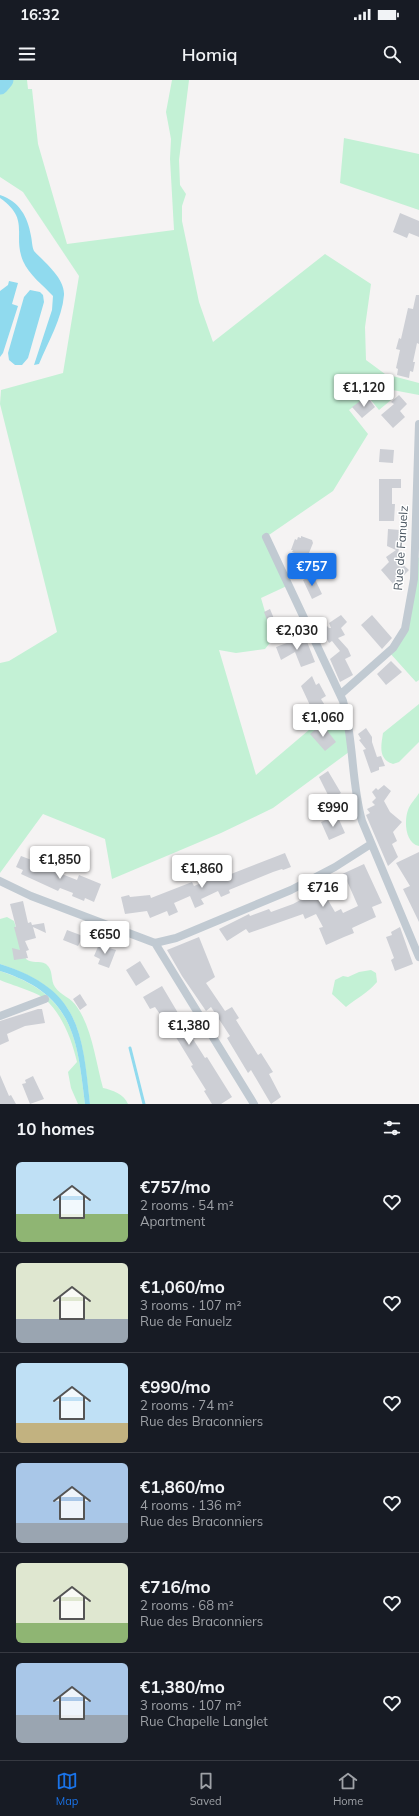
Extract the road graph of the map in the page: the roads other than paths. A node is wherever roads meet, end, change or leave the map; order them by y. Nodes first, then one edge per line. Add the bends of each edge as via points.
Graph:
1 (419, 424) edge
2 (266, 537) dead end
3 (341, 694) junction
4 (371, 844) junction
5 (0, 881) edge
6 (155, 943) junction
7 (419, 957) edge
8 (45, 999) dead end
9 (0, 1016) edge
10 (254, 1104) edge

1 - 3 street, Rue de Fanuelz via 414,579 405,629 394,648
2 - 3 street
3 - 4 street via 349,721 358,806
4 - 6 street via 291,890 176,938
4 - 7 street
5 - 6 street via 38,899
6 - 10 street
8 - 9 street

